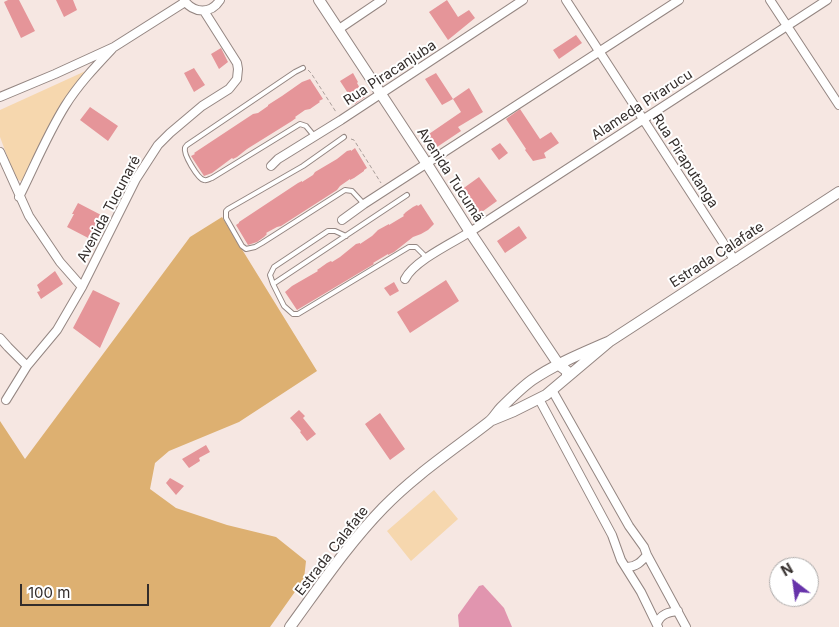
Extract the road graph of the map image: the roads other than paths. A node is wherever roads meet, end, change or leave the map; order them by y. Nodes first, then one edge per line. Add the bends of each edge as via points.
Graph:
1 (220, 0) edge
2 (319, 0) edge
3 (382, 0) edge
4 (522, 0) edge
5 (566, 0) edge
6 (679, 0) edge
7 (770, 0) edge
8 (827, 0) edge
9 (185, 1) edge
10 (204, 11) junction
11 (787, 26) junction
12 (339, 29) junction
13 (114, 46) junction
14 (599, 52) junction
15 (303, 68) road end
16 (839, 88) edge
17 (831, 93) junction
18 (381, 94) junction
19 (0, 97) edge
20 (839, 105) edge
21 (643, 119) junction
22 (315, 137) junction
23 (344, 138) road end
24 (0, 152) edge
25 (427, 164) junction
26 (271, 166) dead end
27 (839, 192) edge
28 (408, 195) dead end
29 (19, 197) junction
30 (364, 204) junction
31 (342, 220) dead end
32 (470, 232) junction
33 (346, 236) junction
34 (428, 258) junction
35 (735, 261) junction
36 (405, 279) dead end
37 (274, 284) junction
38 (82, 287) junction
39 (0, 338) edge
40 (610, 341) junction
41 (559, 365) junction
42 (27, 366) junction
43 (567, 377) junction
44 (523, 388) junction
45 (552, 390) junction
46 (6, 400) dead end
47 (534, 402) junction
48 (491, 420) junction
49 (647, 555) junction
50 (627, 567) junction
51 (678, 611) junction
52 (658, 626) edge
53 (290, 627) edge
54 (686, 627) edge

1 - 10 street
2 - 12 street, Avenida Tucumã
3 - 12 street
4 - 18 street, Rua Piracanjuba
5 - 14 street, Rua Piraputanga
6 - 14 street
7 - 11 street
8 - 11 street, Alameda Pirarucu
9 - 10 street via 194,9
9 - 13 street
10 - 38 street, Avenida Tucunaré via 237,63 238,79 229,90 202,106 158,145 136,179
11 - 17 street
11 - 21 street, Alameda Pirarucu
12 - 18 street, Avenida Tucumã
13 - 19 street
13 - 29 street via 65,106
14 - 21 street, Rua Piraputanga
14 - 25 street
15 - 22 lane via 187,145 184,151 200,178 206,180 300,124
16 - 17 street
17 - 20 street
18 - 22 street, Rua Piracanjuba
18 - 25 street, Avenida Tucumã
21 - 32 street, Alameda Pirarucu
21 - 35 street, Rua Piraputanga
22 - 26 street, Rua Piracanjuba
23 - 30 lane via 228,209 226,218 242,246 250,249 344,190 352,191
24 - 29 street, Avenida Tucunaré
25 - 30 street
25 - 32 street, Avenida Tucumã
27 - 35 street, Estrada Calafate
28 - 33 lane
29 - 38 street, Avenida Tucunaré via 44,241
30 - 31 street
32 - 34 street
32 - 41 street, Avenida Tucumã
33 - 37 lane
33 - 37 lane via 328,230 274,267 270,275
34 - 36 street via 409,271
34 - 37 lane via 416,247 409,247 298,314 284,306
35 - 40 street, Estrada Calafate
38 - 42 street, Avenida Tucunaré via 57,330
39 - 42 street
40 - 41 street, Estrada Calafate
40 - 43 street, Estrada Calafate
41 - 43 street, Avenida Tucumã via 567,371
41 - 44 street, Estrada Calafate
42 - 46 street, Avenida Tucunaré
43 - 45 street, Estrada Calafate
44 - 47 street via 522,400
44 - 48 street, Estrada Calafate
45 - 47 street, Estrada Calafate
45 - 49 street
47 - 48 street, Estrada Calafate
47 - 50 street via 612,535
48 - 53 street, Estrada Calafate via 412,480 384,507 356,538
49 - 50 street via 636,566
49 - 51 street
50 - 52 street
51 - 52 street via 664,614 658,620
51 - 54 street

